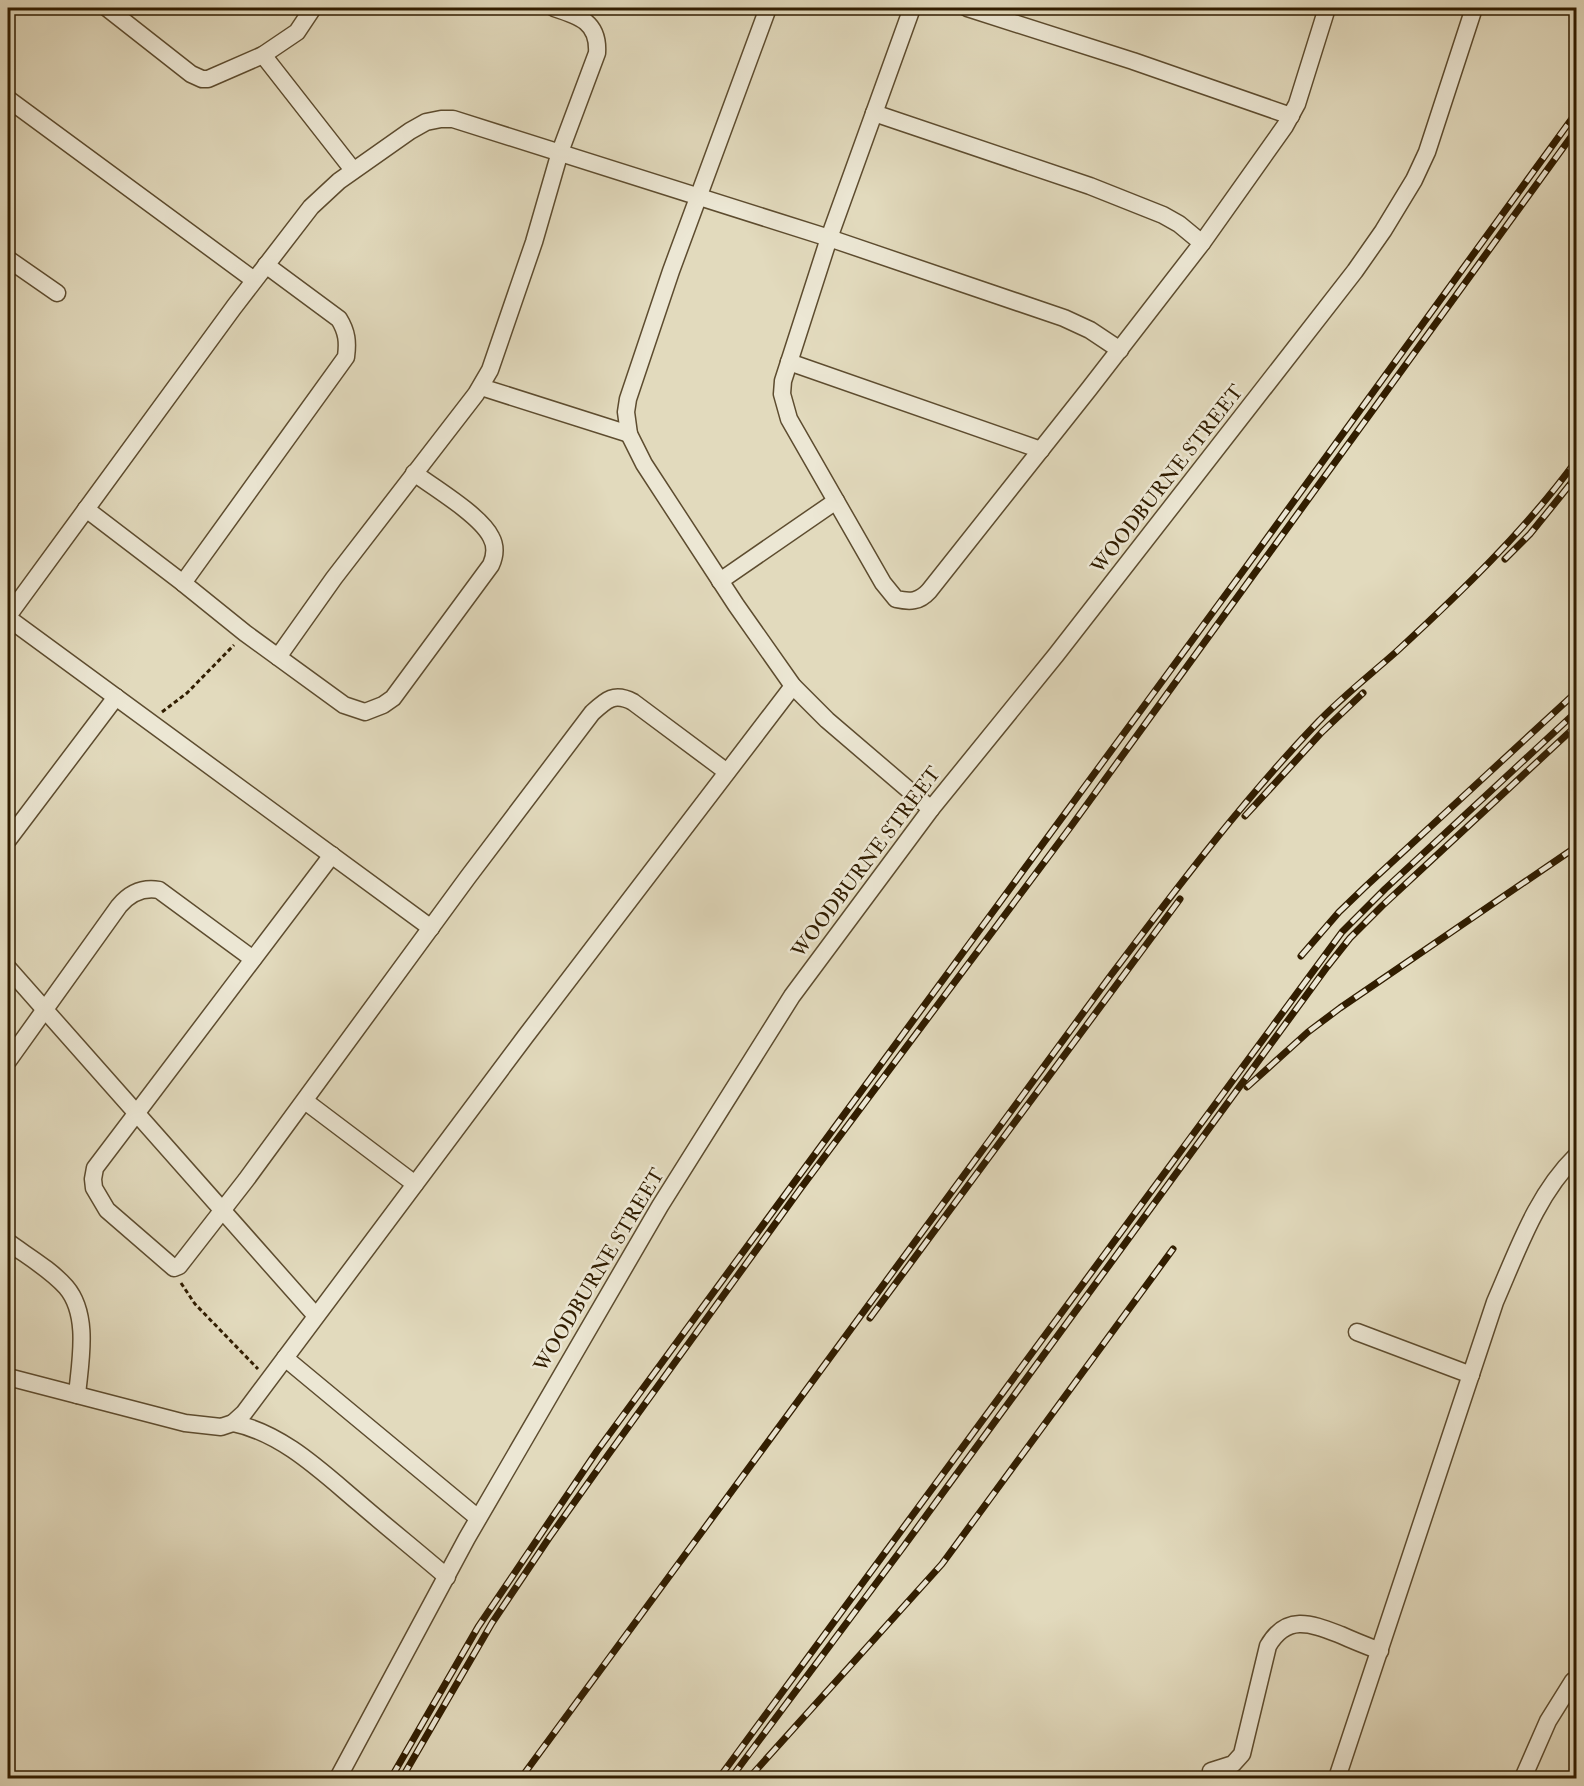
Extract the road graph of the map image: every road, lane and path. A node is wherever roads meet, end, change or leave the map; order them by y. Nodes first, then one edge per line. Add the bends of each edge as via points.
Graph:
1 (107, 8) edge
2 (314, 8) edge
3 (554, 8) edge
4 (768, 8) edge
5 (912, 8) edge
6 (967, 8) edge
7 (1327, 8) edge
8 (1474, 8) edge
9 (264, 55) junction
10 (8, 99) edge
11 (874, 113) junction
12 (1291, 116) junction
13 (560, 152) junction
14 (353, 171) junction
15 (698, 195) junction
16 (829, 238) junction
17 (1202, 243) junction
18 (8, 259) edge
19 (266, 265) junction
20 (254, 280) junction
21 (57, 293) dead end
22 (1120, 350) junction
23 (789, 362) junction
24 (481, 387) junction
25 (629, 434) junction
26 (1041, 450) junction
27 (414, 473) junction
28 (836, 501) junction
29 (86, 509) junction
30 (720, 581) junction
31 (183, 583) junction
32 (8, 617) edge
33 (245, 633) junction
34 (278, 657) junction
35 (793, 686) junction
36 (116, 697) junction
37 (148, 721) junction
38 (727, 772) junction
39 (930, 809) junction
40 (8, 840) edge
41 (332, 855) junction
42 (431, 928) junction
43 (253, 958) junction
44 (8, 968) edge
45 (45, 1010) junction
46 (8, 1061) edge
47 (304, 1101) junction
48 (136, 1113) junction
49 (1576, 1156) edge
50 (415, 1184) junction
51 (223, 1211) junction
52 (8, 1242) edge
53 (174, 1268) junction
54 (316, 1316) junction
55 (1356, 1332) dead end
56 (285, 1358) junction
57 (1471, 1375) junction
58 (8, 1377) edge
59 (269, 1380) junction
60 (77, 1395) junction
61 (233, 1422) junction
62 (478, 1518) junction
63 (447, 1577) junction
64 (1380, 1651) junction
65 (1573, 1681) dead end
66 (1211, 1772) dead end
67 (338, 1779) edge
68 (1337, 1779) edge
69 (1523, 1779) edge

1 - 9 street via 202,79
2 - 9 street via 297,32
3 - 13 street via 578,15 598,39 597,53
4 - 15 street
5 - 11 street
6 - 12 street
7 - 12 street
8 - 39 street, WOODBURNE STREET via 1427,152 1383,231 1063,646
9 - 14 street
10 - 20 street
11 - 16 street
11 - 17 street via 1090,186 1163,215
12 - 17 street
13 - 14 street via 453,118 441,119 410,131
13 - 15 street
13 - 24 street via 534,242
14 - 19 street via 311,207
15 - 16 street
15 - 25 street via 628,399
16 - 22 street via 1064,318
16 - 23 street
17 - 22 street
18 - 21 street
19 - 20 street
19 - 31 street via 339,319 346,332 346,357
20 - 29 street
22 - 26 street
23 - 26 street
23 - 28 street via 783,381 784,407
24 - 25 street
24 - 27 street
25 - 30 street via 644,464
26 - 28 street via 929,591 915,601 896,599 883,583
27 - 34 street
27 - 34 street via 477,520 491,537 495,557 393,698 365,712 344,705
28 - 30 street
29 - 31 street
29 - 32 street
30 - 35 street
31 - 33 street
32 - 36 street
33 - 34 street
33 - 37 path via 188,693
35 - 38 street
35 - 39 street
36 - 37 street
36 - 40 street
37 - 41 street
38 - 42 street via 633,702 623,697 610,699 592,713
38 - 50 street
39 - 62 street, WOODBURNE STREET via 792,996 660,1206
41 - 42 street
41 - 43 street
42 - 47 street
43 - 45 street via 159,890 144,889 119,906
43 - 48 street
44 - 45 street
45 - 46 street
45 - 48 street
47 - 50 street
47 - 51 street
48 - 51 street
48 - 53 street via 95,1168 94,1188 107,1210
49 - 57 street via 1546,1194 1524,1234 1495,1302
50 - 54 street
51 - 53 street
51 - 54 street
52 - 60 street via 52,1274 76,1304 81,1346
53 - 59 path via 195,1304
54 - 56 street
55 - 57 street
56 - 59 street
56 - 62 street
57 - 64 street
58 - 60 street
59 - 61 street
60 - 61 street via 185,1423 221,1427
61 - 63 street via 274,1438 305,1460
62 - 63 street, WOODBURNE STREET
63 - 67 street, WOODBURNE STREET
64 - 66 street via 1317,1626 1302,1623 1282,1629 1268,1646 1242,1754 1233,1764
64 - 68 street
65 - 69 street via 1548,1721

